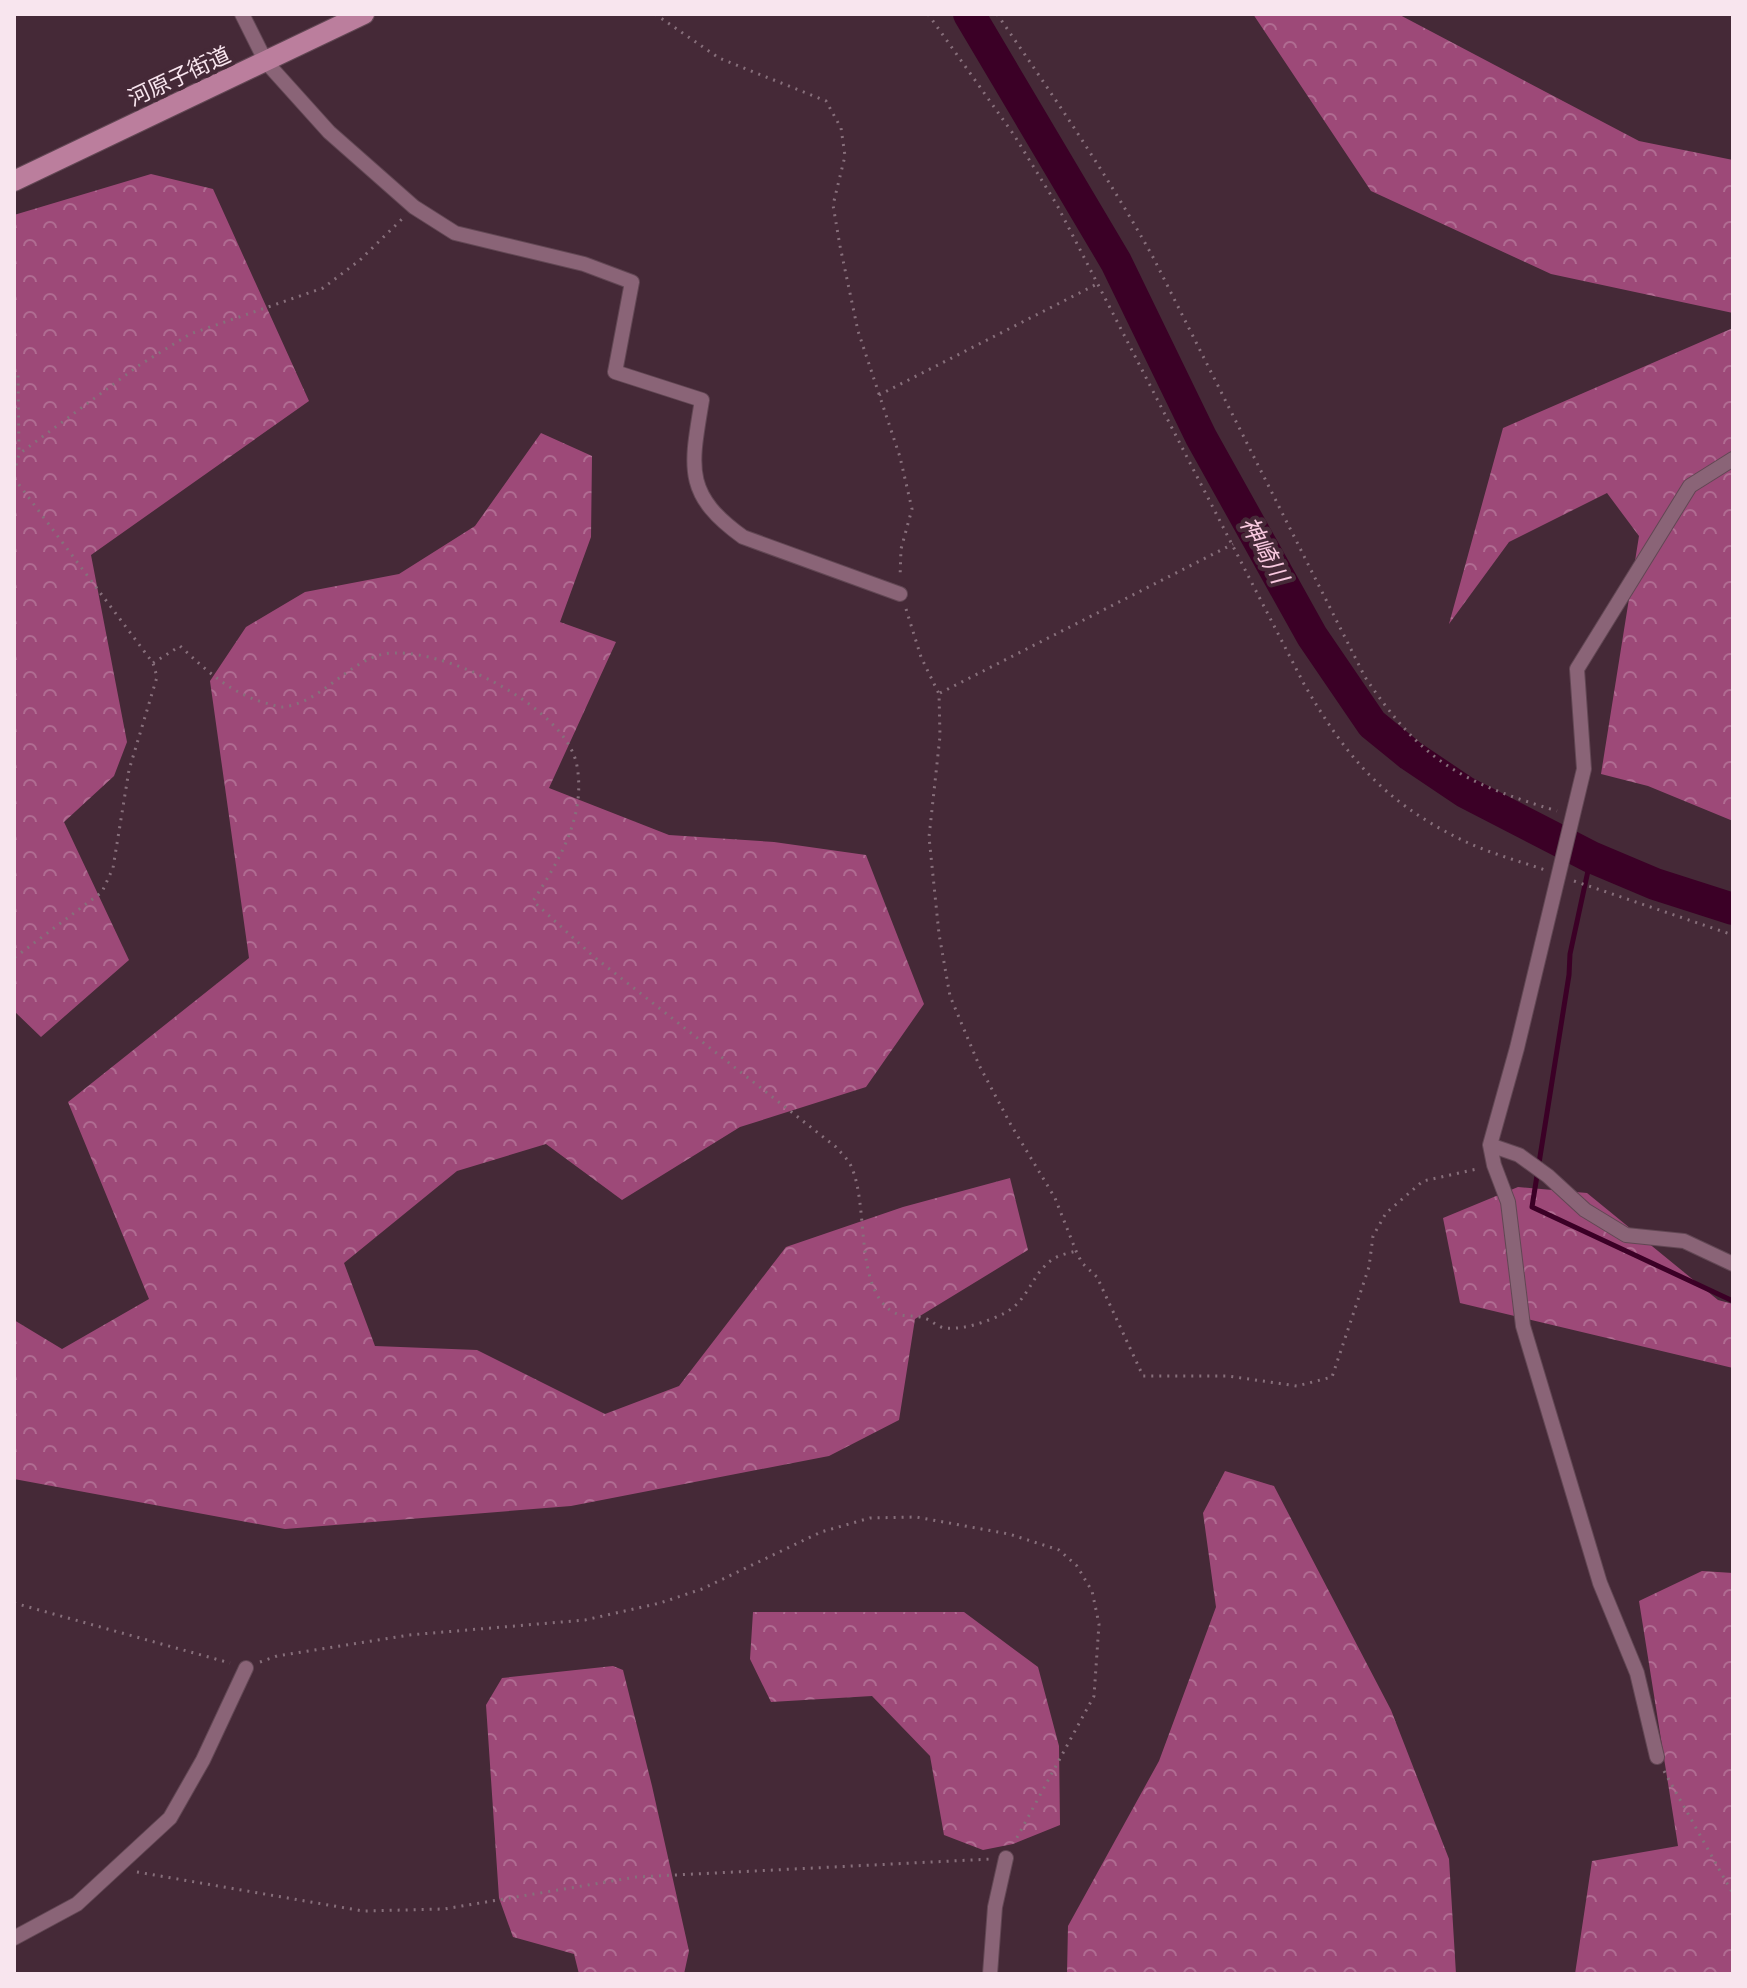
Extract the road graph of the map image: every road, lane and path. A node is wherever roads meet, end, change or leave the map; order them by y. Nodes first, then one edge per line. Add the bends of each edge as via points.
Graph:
1 (242, 14) edge
2 (364, 14) edge
3 (928, 14) edge
4 (997, 14) edge
5 (266, 62) junction
6 (14, 181) edge
7 (414, 207) junction
8 (1099, 283) junction
9 (14, 369) edge
10 (879, 395) dead end
11 (19, 454) junction
12 (1733, 459) edge
13 (14, 476) edge
14 (1233, 544) junction
15 (900, 594) dead end
16 (153, 663) junction
17 (939, 694) dead end
18 (1572, 816) junction
19 (1558, 876) junction
20 (1733, 935) edge
21 (14, 958) edge
22 (1490, 1145) junction
23 (1494, 1165) junction
24 (1733, 1264) edge
25 (14, 1603) edge
26 (246, 1668) junction
27 (1657, 1757) joint
28 (1006, 1858) junction
29 (116, 1869) junction
30 (1733, 1894) edge
31 (14, 1938) edge
32 (990, 1974) edge

1 - 5 street
2 - 5 street, 河原子街道
3 - 8 path via 1014,135
4 - 18 path via 1123,203 1387,711 1413,740 1471,781
5 - 6 street, 河原子街道
5 - 7 street via 329,132
7 - 11 path via 323,288 190,334
7 - 15 street via 455,233 584,264 632,282 615,372 702,400 694,478 721,521 743,537
8 - 10 path
8 - 14 path
9 - 11 path
11 - 13 path
12 - 18 street via 1690,486 1577,669 1584,769
13 - 16 path
14 - 17 path
14 - 19 path via 1304,684 1333,734 1366,775 1408,810 1459,839
16 - 21 path via 157,677 129,770 113,868 102,892
16 - 23 path via 180,646 216,680 244,697 280,707 304,702 381,655 409,652 490,678 539,713 566,737 577,765 577,793 573,828 533,901 593,956 836,1147 851,1165 859,1193 872,1287 880,1303 897,1314 926,1318 944,1329 1005,1313 1024,1298 1053,1259 1076,1251 1097,1277 1143,1376 1228,1376 1297,1386 1332,1377 1369,1267 1373,1236 1386,1213 1423,1181
18 - 19 street
19 - 20 path
19 - 22 street
22 - 23 street
22 - 24 street via 1519,1155 1585,1210 1626,1235 1684,1241
23 - 27 street via 1508,1202 1523,1326 1600,1583 1637,1673
25 - 26 path
26 - 28 path via 277,1656 409,1635 585,1620 660,1603 702,1589 821,1532 870,1518 916,1517 1009,1534 1059,1550 1077,1566 1092,1591 1099,1624 1094,1696
26 - 29 street via 170,1818
27 - 30 path
28 - 29 path via 636,1877 444,1909 363,1911
28 - 32 street via 995,1907
29 - 31 street via 77,1904

